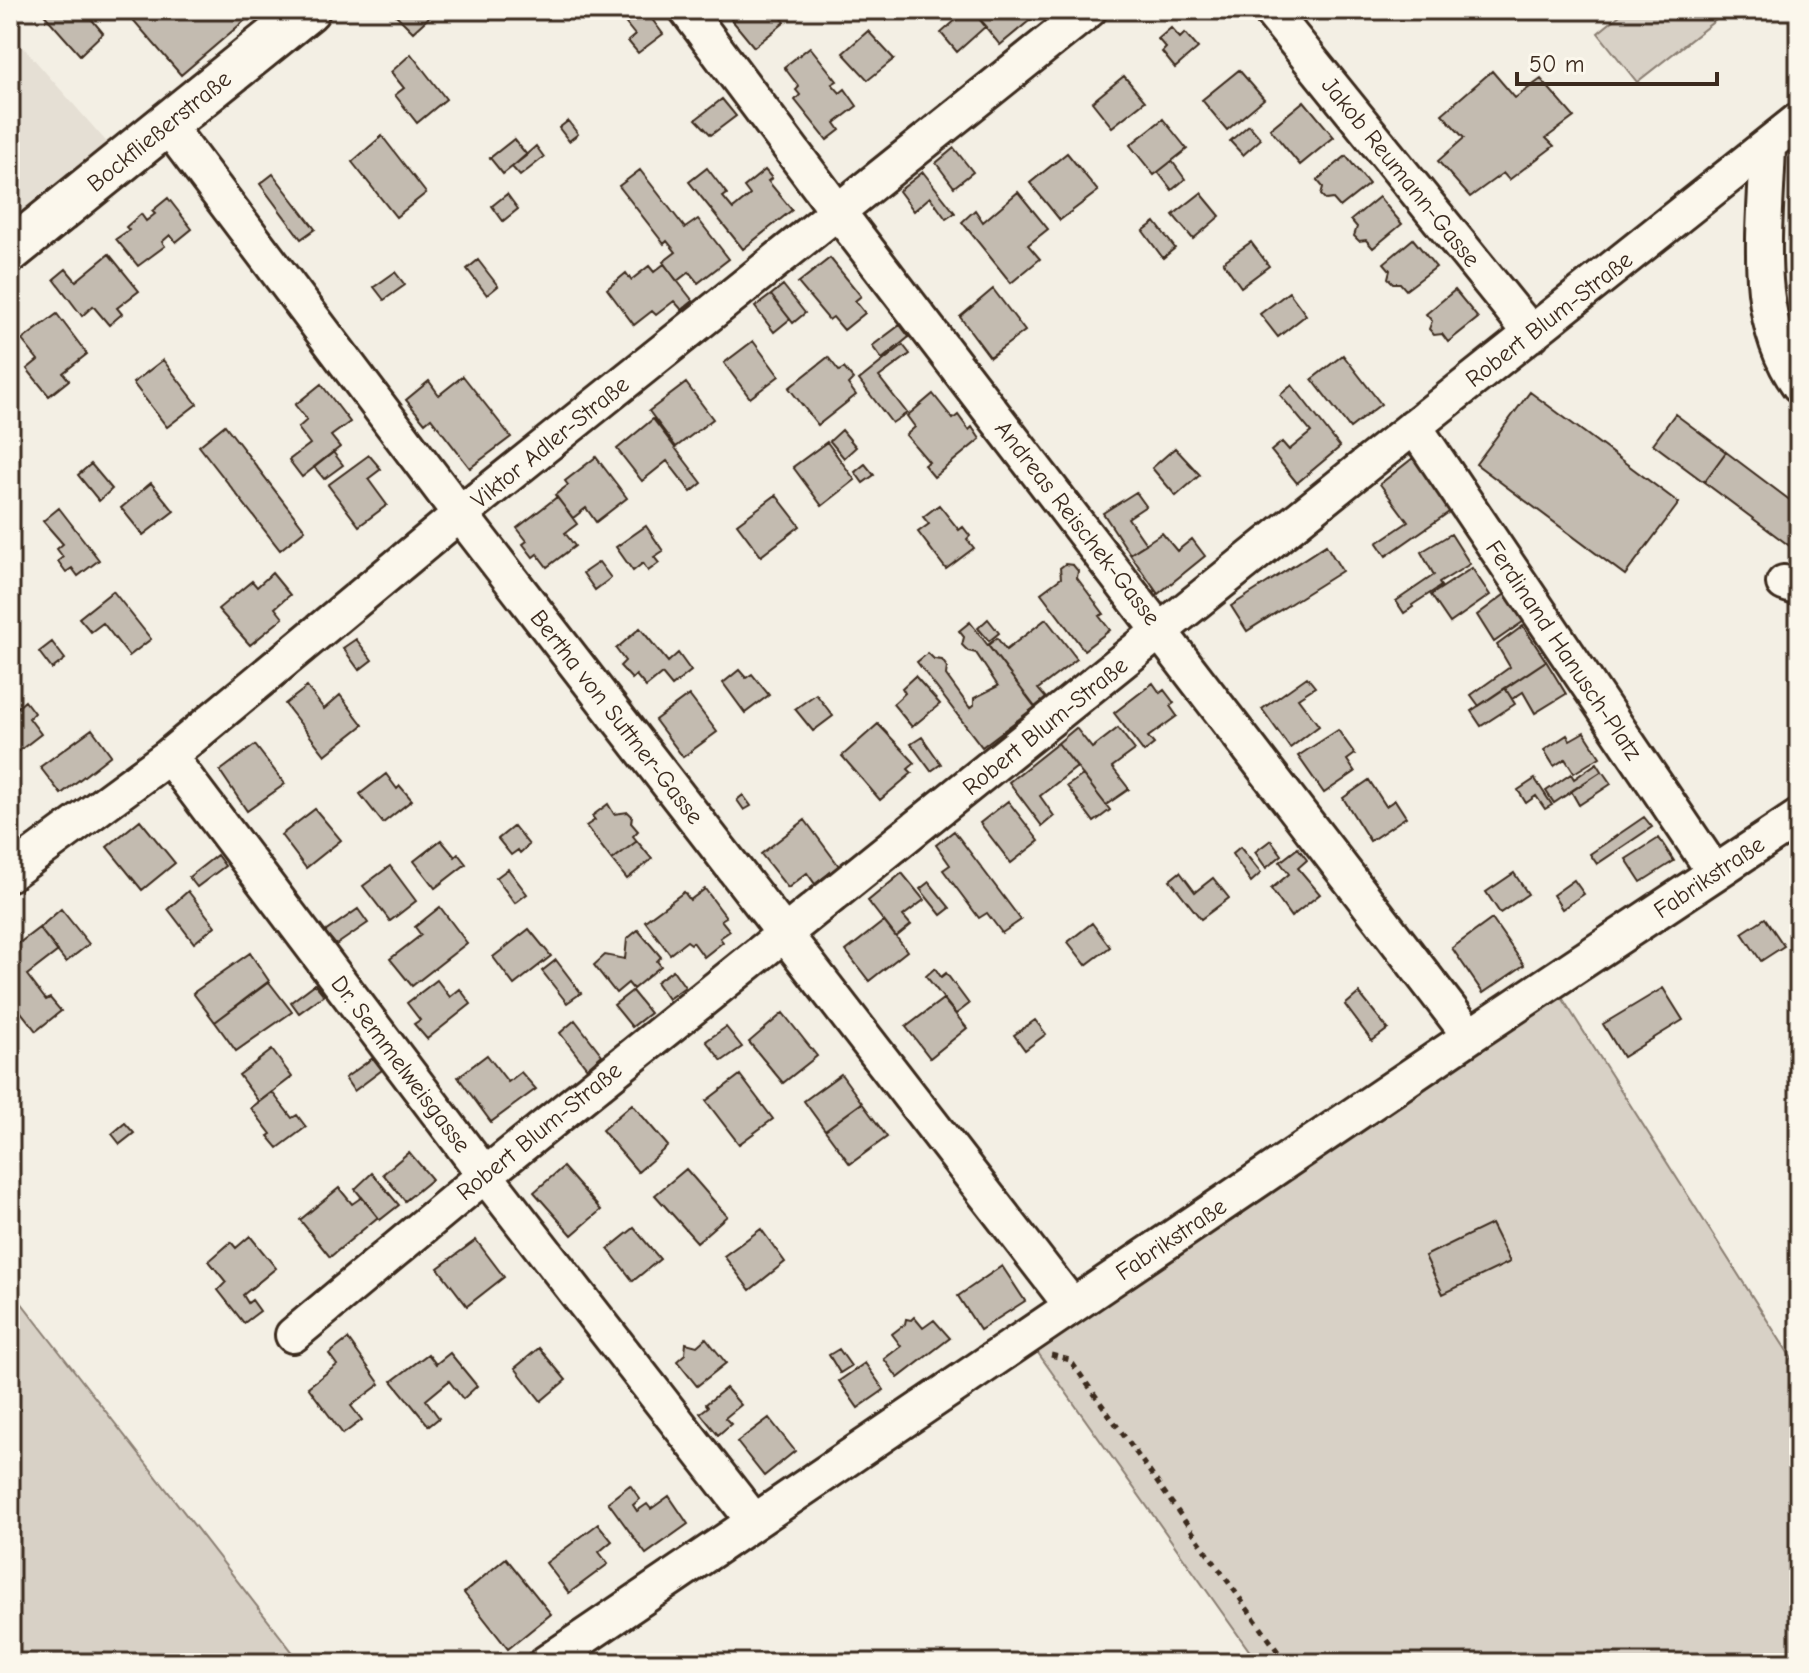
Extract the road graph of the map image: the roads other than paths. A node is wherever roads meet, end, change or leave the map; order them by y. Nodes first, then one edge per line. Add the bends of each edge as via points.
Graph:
1 (308, 10) edge
2 (687, 10) edge
3 (1089, 10) edge
4 (1270, 10) edge
5 (1799, 120) edge
6 (167, 125) junction
7 (1768, 145) junction
8 (838, 212) junction
9 (10, 251) edge
10 (1532, 334) junction
11 (1799, 385) edge
12 (1414, 426) junction
13 (460, 514) junction
14 (1162, 631) junction
15 (169, 756) junction
16 (1799, 817) edge
17 (12, 866) edge
18 (1715, 873) junction
19 (785, 934) junction
20 (1470, 1036) junction
21 (485, 1175) junction
22 (1072, 1306) junction
23 (293, 1335) dead end
24 (754, 1521) junction
25 (546, 1663) edge

1 - 6 main road, Bockfließerstraße
2 - 8 street, Andreas Reischek-Gasse
3 - 8 street, Viktor Adler-Straße
4 - 10 street, Jakob Reumann-Gasse
5 - 7 street, Robert Blum-Straße
6 - 9 main road, Bockfließerstraße
6 - 13 street, Bertha von Suttner-Gasse
7 - 10 street, Robert Blum-Straße
7 - 11 street via 1764,287 1783,363
8 - 13 street, Viktor Adler-Straße
8 - 14 street, Andreas Reischek-Gasse
10 - 12 street, Robert Blum-Straße
12 - 14 street, Robert Blum-Straße
12 - 18 street, Ferdinand Hanusch-Platz
13 - 15 street, Viktor Adler-Straße
13 - 19 street, Bertha von Suttner-Gasse
14 - 19 street, Robert Blum-Straße
14 - 20 street, Andreas Reischek-Gasse
15 - 17 street, Viktor Adler-Straße
15 - 21 street, Dr. Semmelweisgasse
16 - 18 street, Fabrikstraße
18 - 20 street, Fabrikstraße
19 - 21 street, Robert Blum-Straße
19 - 22 street, Bertha von Suttner-Gasse
20 - 22 street, Fabrikstraße
21 - 23 street, Robert Blum-Straße
21 - 24 street, Dr. Semmelweisgasse
22 - 24 street, Fabrikstraße
24 - 25 street, Fabrikstraße

